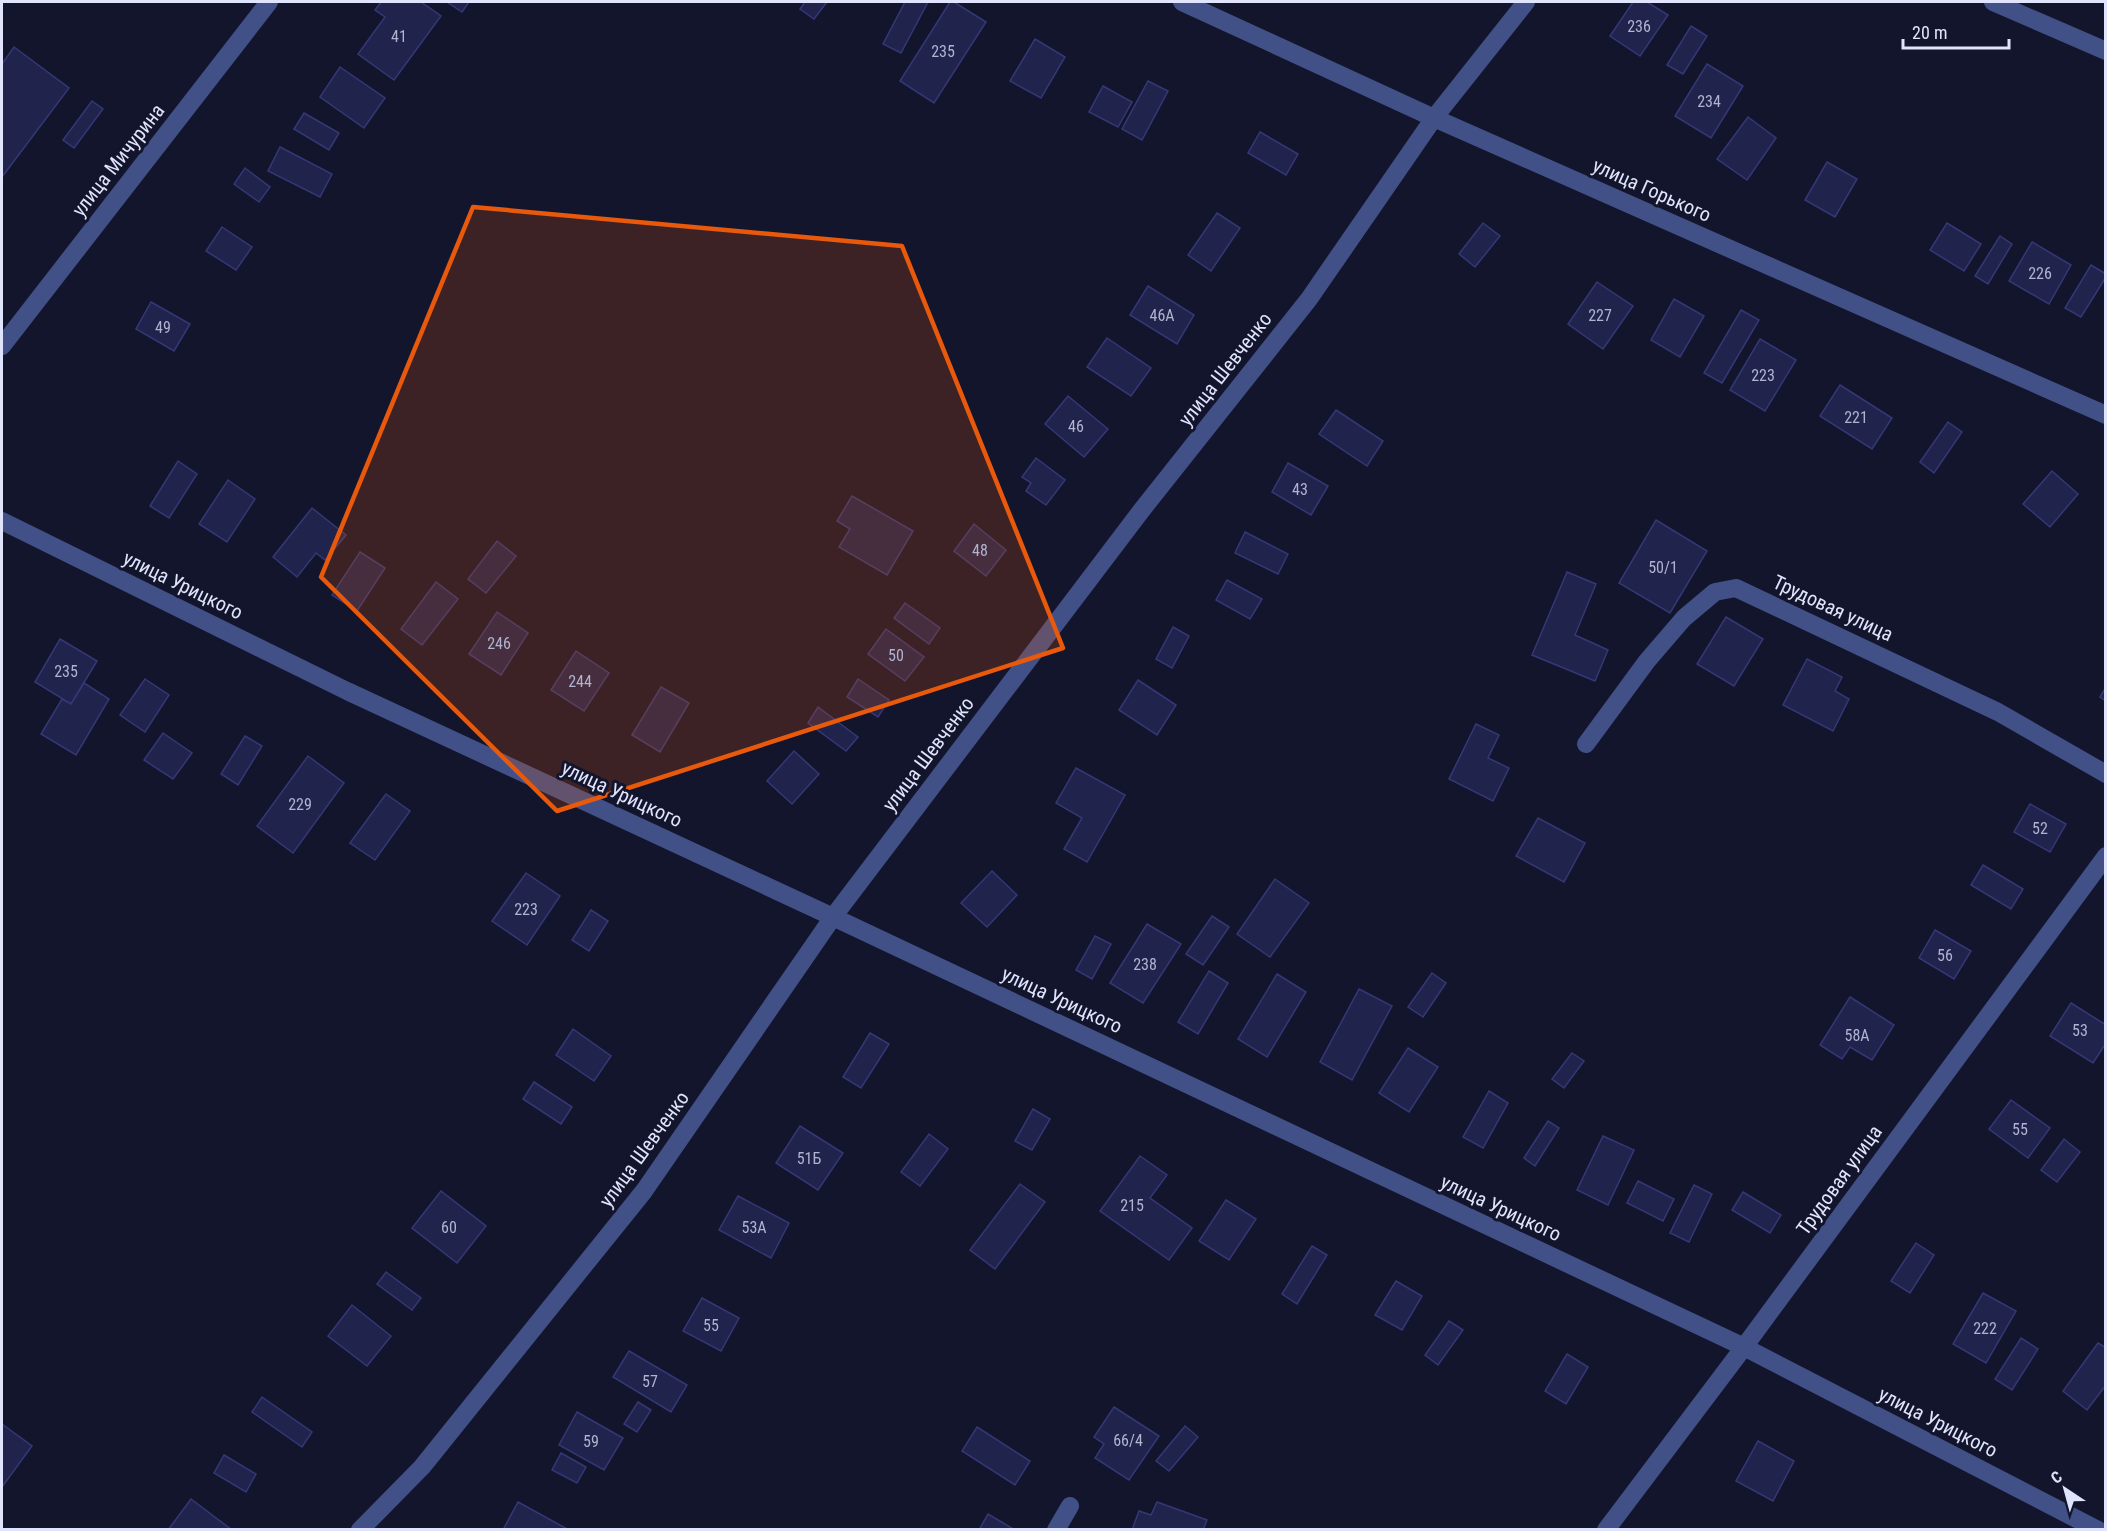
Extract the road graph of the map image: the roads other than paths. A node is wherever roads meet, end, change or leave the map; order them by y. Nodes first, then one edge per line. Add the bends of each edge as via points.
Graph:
1 (269, 2) edge
2 (1182, 2) edge
3 (1526, 2) edge
4 (1993, 2) edge
5 (2106, 51) edge
6 (1434, 118) junction
7 (2, 346) edge
8 (2106, 415) edge
9 (2, 521) edge
10 (1586, 744) dead end
11 (2106, 774) edge
12 (2106, 856) edge
13 (832, 917) junction
14 (1744, 1347) junction
15 (1070, 1506) dead end
16 (360, 1530) edge
17 (1056, 1530) edge
18 (1606, 1530) edge
19 (2098, 1530) edge

1 - 7 street, улица Мичурина
2 - 6 street, улица Горького
3 - 6 street, улица Шевченко
4 - 5 street
6 - 8 street, улица Горького
6 - 13 street, улица Шевченко via 1310,299 1141,511
9 - 13 street, улица Урицкого via 347,691
10 - 11 street, Трудовая улица via 1683,618 1715,592 1736,588 1998,712
12 - 14 street, Трудовая улица
13 - 14 street, улица Урицкого
13 - 16 street, улица Шевченко via 644,1191 422,1467
14 - 18 street, Трудовая улица
14 - 19 street, улица Урицкого
15 - 17 street

